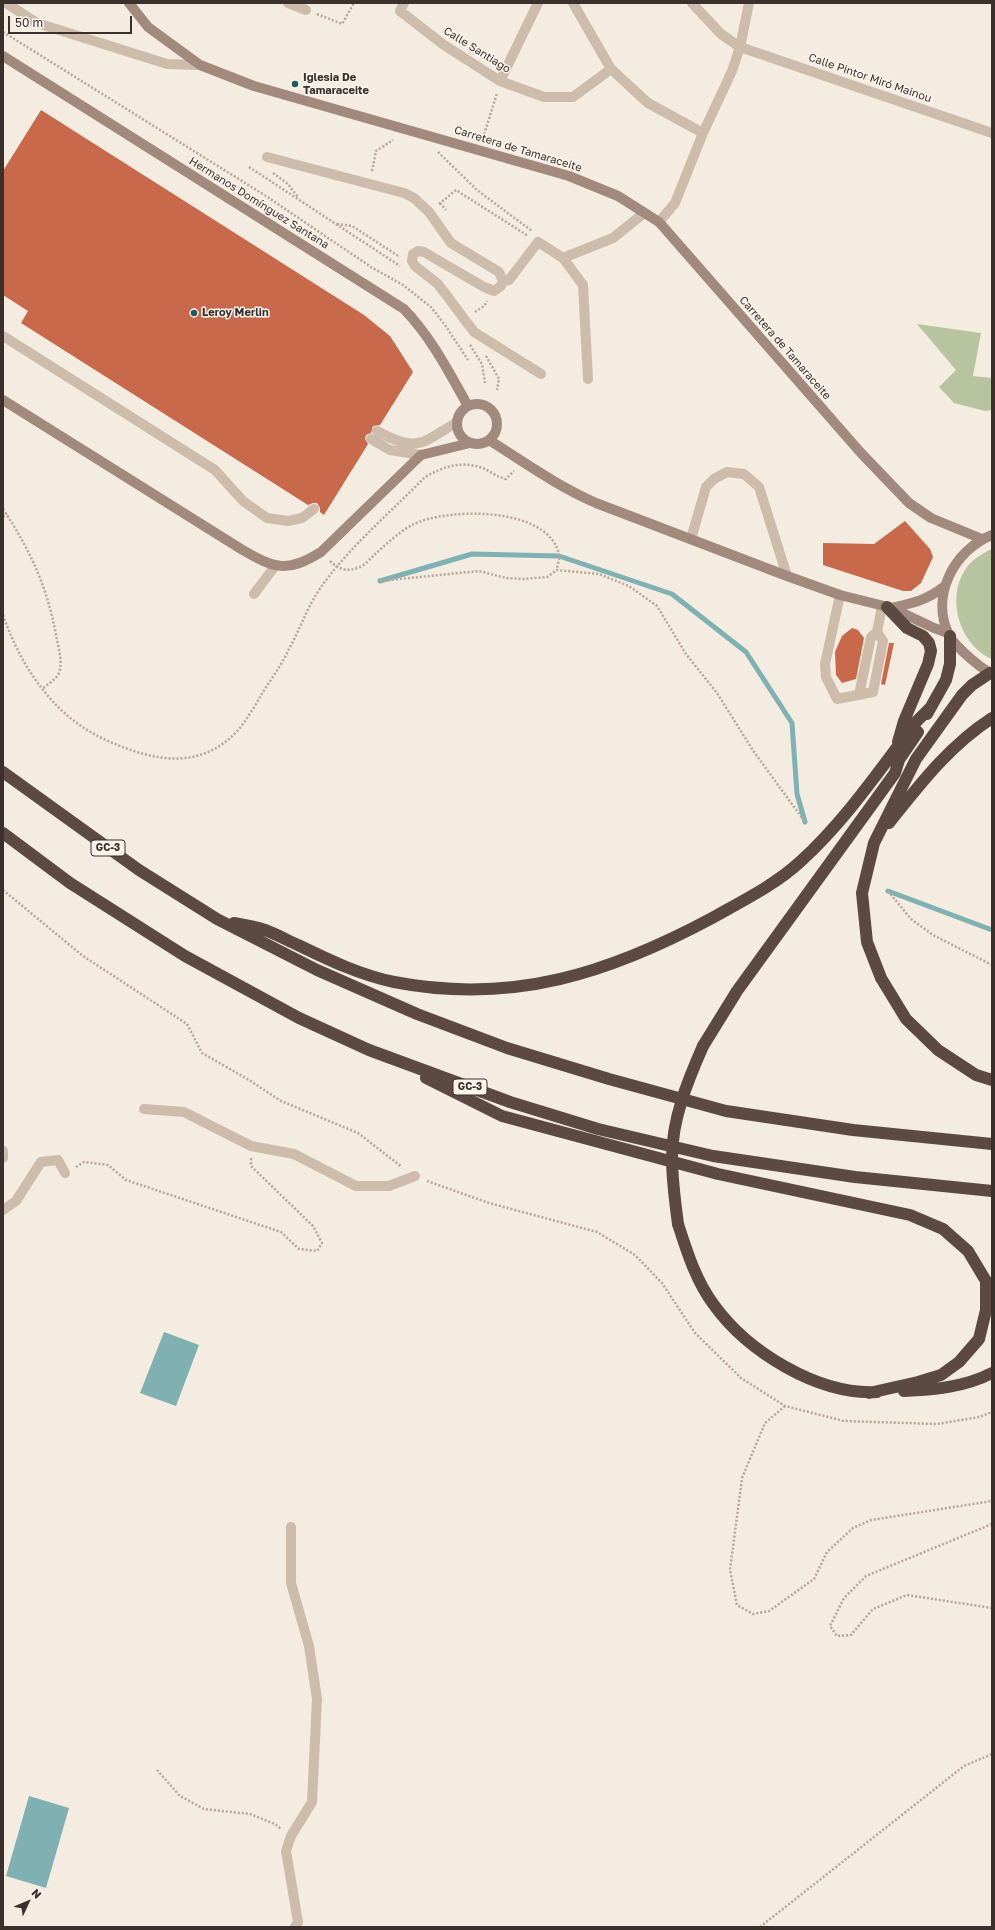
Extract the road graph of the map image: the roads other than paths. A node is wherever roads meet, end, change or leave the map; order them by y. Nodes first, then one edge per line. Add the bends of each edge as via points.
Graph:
1 (6, 3) edge
2 (129, 3) edge
3 (288, 3) edge
4 (538, 3) edge
5 (573, 3) edge
6 (692, 3) edge
7 (749, 3) edge
8 (402, 7) edge
9 (306, 10) road end
10 (740, 47) junction
11 (3, 56) edge
12 (200, 65) junction
13 (611, 69) junction
14 (500, 81) junction
15 (703, 133) junction
16 (992, 133) edge
17 (267, 157) dead end
18 (644, 213) junction
19 (659, 222) junction
20 (563, 258) junction
21 (503, 281) junction
22 (3, 336) edge
23 (541, 374) dead end
24 (588, 379) dead end
25 (3, 400) edge
26 (468, 406) junction
27 (457, 422) junction
28 (489, 440) junction
29 (470, 443) junction
30 (420, 456) junction
31 (314, 509) dead end
32 (992, 535) edge
33 (691, 539) junction
34 (982, 539) junction
35 (275, 566) junction
36 (787, 576) junction
37 (945, 586) junction
38 (254, 594) dead end
39 (840, 595) junction
40 (887, 607) junction
41 (949, 634) junction
42 (991, 673) edge
43 (930, 708) junction
44 (992, 718) edge
45 (897, 746) junction
46 (916, 759) junction
47 (3, 772) edge
48 (895, 772) junction
49 (3, 833) edge
50 (874, 843) junction
51 (217, 919) junction
52 (369, 1050) junction
53 (992, 1080) edge
54 (144, 1109) dead end
55 (992, 1144) edge
56 (3, 1151) edge
57 (3, 1158) edge
58 (65, 1173) road end
59 (414, 1176) road end
60 (992, 1191) edge
61 (3, 1210) edge
62 (992, 1373) edge
63 (869, 1393) junction
64 (291, 1527) dead end
65 (296, 1927) edge

1 - 12 street via 37,22 167,64
2 - 12 main road, Carretera de Tamaraceite via 148,26
3 - 9 street
4 - 14 street
5 - 13 street
6 - 10 street, Calle Pintor Miró Mainou via 721,34
7 - 10 street
8 - 14 street, Calle Santiago via 444,46
10 - 15 street via 732,71
10 - 16 street, Calle Pintor Miró Mainou
11 - 26 main road, Hermanos Domínguez Santana via 404,309 418,324
12 - 18 main road, Carretera de Tamaraceite via 254,86 569,176 618,196
13 - 14 street, Calle Santiago via 573,96 544,97
13 - 15 street via 648,103
15 - 19 street via 675,203
17 - 21 street via 404,193 414,198 429,212 451,243 499,272
18 - 19 main road, Carretera de Tamaraceite
18 - 20 street via 614,238
19 - 34 main road, Carretera de Tamaraceite via 860,453 910,503 931,518
20 - 21 street via 538,242 509,280
20 - 24 street via 583,286
21 - 23 street via 494,291 424,252 413,254 412,261 415,266 438,284 474,332
22 - 31 street via 215,470 243,502 267,518 288,521 302,518
25 - 35 main road via 241,550
26 - 27 main road via 459,415
26 - 28 main road via 481,404 492,410 496,416 496,429
27 - 29 main road via 460,435
27 - 30 street via 419,444 402,443 374,435 390,450
28 - 29 main road via 483,443
28 - 33 main road via 569,491
29 - 30 main road
30 - 35 main road via 321,552 292,566
32 - 34 main road
33 - 36 main road
33 - 36 street via 706,487 727,472 744,474 759,487
34 - 37 main road via 967,549 957,561
35 - 38 street
36 - 39 main road
37 - 40 main road via 922,601
37 - 41 main road via 943,604
39 - 40 main road
39 - 40 street via 825,664 826,677 837,699 873,692 883,640 877,632
40 - 41 main road
40 - 45 highway via 907,628 922,636 929,643 930,650 928,664 904,721
41 - 42 main road via 963,652
41 - 43 highway via 950,664 946,680
42 - 46 highway via 962,695
43 - 45 highway
43 - 48 highway via 923,724 899,760
44 - 50 highway via 955,746 924,778
45 - 51 highway via 834,829 799,863 761,891 695,927 616,963 569,978 526,986 477,990 433,988 392,982 350,969 266,930
46 - 48 highway
46 - 50 highway
47 - 51 highway, GC-3 via 139,870
48 - 63 highway, bridge via 737,991 703,1046 688,1080 677,1121 672,1155 673,1191 678,1224 692,1266 714,1305 747,1342 788,1369 839,1389
49 - 52 highway, GC-3 via 70,883 185,956 299,1018
50 - 53 highway via 862,893 867,942 881,978 906,1019 938,1050 976,1075
51 - 55 highway, GC-3 via 317,970 417,1014 507,1048 608,1079 726,1111 853,1130
52 - 60 highway, GC-3 via 510,1102 598,1129 713,1156 855,1177
52 - 63 highway via 502,1116 718,1174 910,1216 943,1229 968,1251 986,1281 986,1310 979,1339 959,1362 941,1375
54 - 59 street via 184,1112 251,1146 294,1154 356,1186 389,1186
56 - 57 street
58 - 61 street via 58,1160 41,1162 16,1201
62 - 63 highway via 984,1378 950,1388
64 - 65 street via 291,1583 309,1646 317,1699 312,1802 290,1836 286,1851 298,1922

